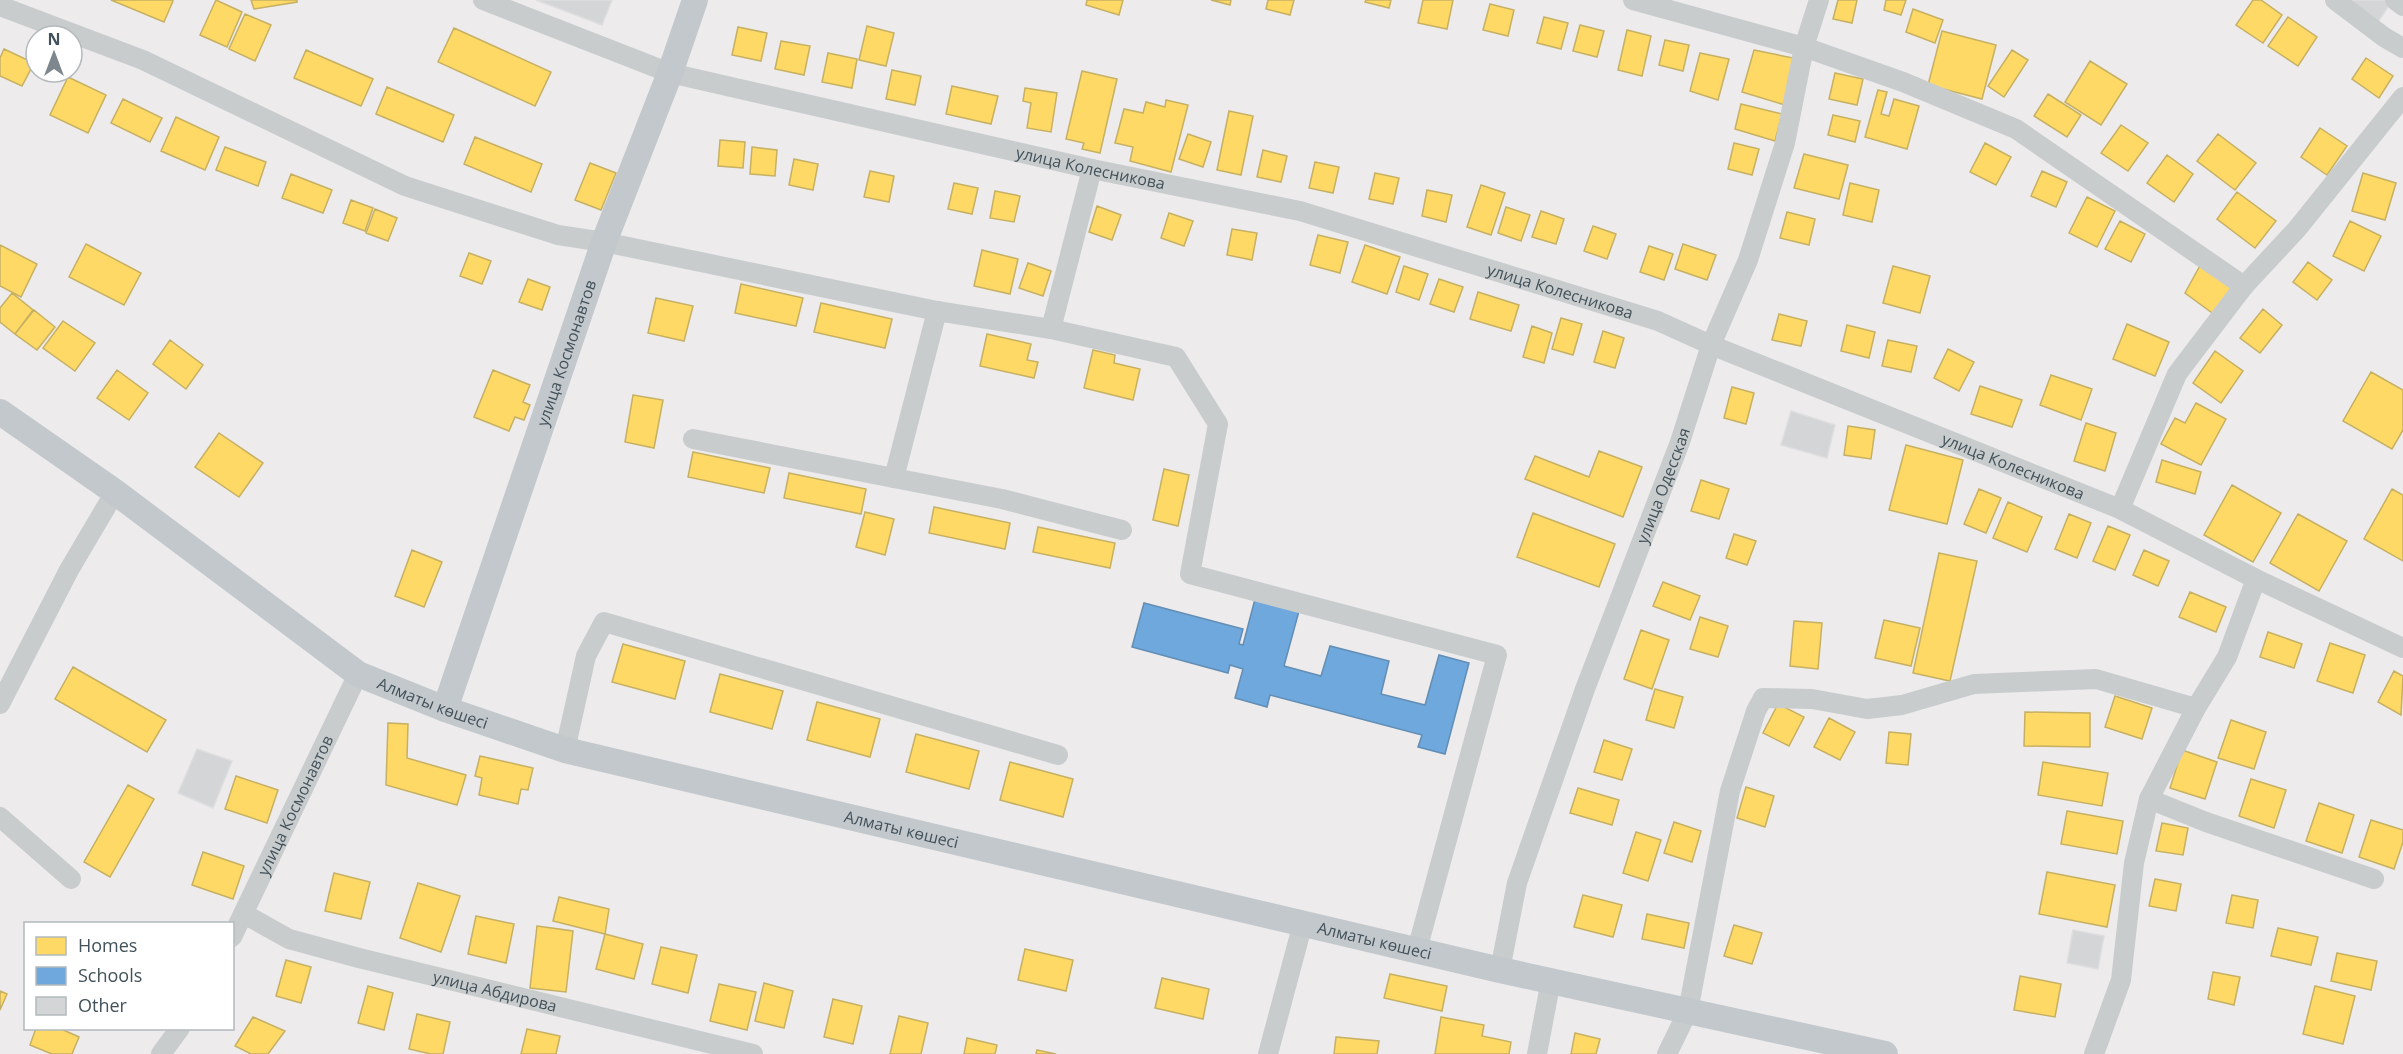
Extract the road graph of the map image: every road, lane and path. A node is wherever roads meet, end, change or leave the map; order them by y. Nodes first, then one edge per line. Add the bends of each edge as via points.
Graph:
1 (483, 0) edge
2 (695, 0) edge
3 (1633, 0) edge
4 (1819, 0) edge
5 (2335, 0) edge
6 (2395, 0) edge
7 (0, 6) edge
8 (2403, 6) edge
9 (1804, 47) junction
10 (2403, 48) edge
11 (670, 73) junction
12 (2403, 98) edge
13 (1092, 169) junction
14 (604, 242) junction
15 (2244, 286) junction
16 (937, 311) junction
17 (1051, 329) junction
18 (1711, 345) junction
19 (0, 412) edge
20 (693, 439) dead end
21 (894, 478) junction
22 (115, 492) junction
23 (2120, 509) junction
24 (1122, 530) dead end
25 (2256, 579) junction
26 (2403, 648) edge
27 (358, 674) junction
28 (0, 704) edge
29 (2196, 708) junction
30 (445, 709) junction
31 (565, 750) junction
32 (1058, 755) dead end
33 (2149, 799) junction
34 (0, 817) edge
35 (71, 879) dead end
36 (2374, 879) dead end
37 (244, 914) junction
38 (1303, 923) junction
39 (234, 933) edge
40 (1417, 950) junction
41 (1500, 970) junction
42 (1551, 980) junction
43 (1688, 1011) junction
44 (179, 1030) edge
45 (161, 1054) edge
46 (753, 1054) edge
47 (1268, 1054) edge
48 (1537, 1054) edge
49 (1667, 1054) edge
50 (1885, 1054) edge
51 (2094, 1054) edge

1 - 11 street, улица Колесникова
2 - 11 main road, улица Космонавтов
3 - 9 street
4 - 9 street, улица Одесская
5 - 10 street
6 - 8 street
7 - 14 street via 143,60 405,186 558,235
9 - 15 street via 1903,82 2016,129
9 - 18 street, улица Одесская via 1779,164 1748,260
11 - 13 street, улица Колесникова
11 - 14 main road, улица Космонавтов
12 - 15 street via 2297,229
13 - 17 street
13 - 18 street, улица Колесникова via 1300,211 1658,321
14 - 16 street
14 - 30 main road, улица Космонавтов
15 - 23 street via 2176,374
16 - 17 street
16 - 21 street
17 - 40 street via 1176,357 1218,424 1190,574 1497,655
18 - 23 street, улица Колесникова
18 - 41 street, улица Одесская via 1680,442 1585,689 1517,883
19 - 22 main road, Алматы көшесі
20 - 21 street
21 - 24 street
22 - 27 main road, Алматы көшесі
22 - 28 street via 69,570
23 - 25 street, улица Колесникова
25 - 26 street, улица Колесникова
25 - 29 street via 2228,657
27 - 30 main road, Алматы көшесі
27 - 37 street, улица Космонавтов
29 - 33 street
29 - 43 street via 2096,679 1974,684 1902,705 1867,709 1812,699 1763,698 1730,790
30 - 31 main road, Алматы көшесі
31 - 32 street via 586,656 604,622
31 - 38 main road, Алматы көшесі
33 - 36 street
33 - 51 street via 2134,863 2121,980
34 - 35 street
37 - 39 street, улица Космонавтов
37 - 46 street, улица Абдирова via 289,939 339,953
38 - 40 main road, Алматы көшесі
38 - 47 street
40 - 41 main road, Алматы көшесі
41 - 42 main road, Алматы көшесі
42 - 43 main road, Алматы көшесі
42 - 48 street
43 - 49 street
43 - 50 main road, Алматы көшесі
44 - 45 street

